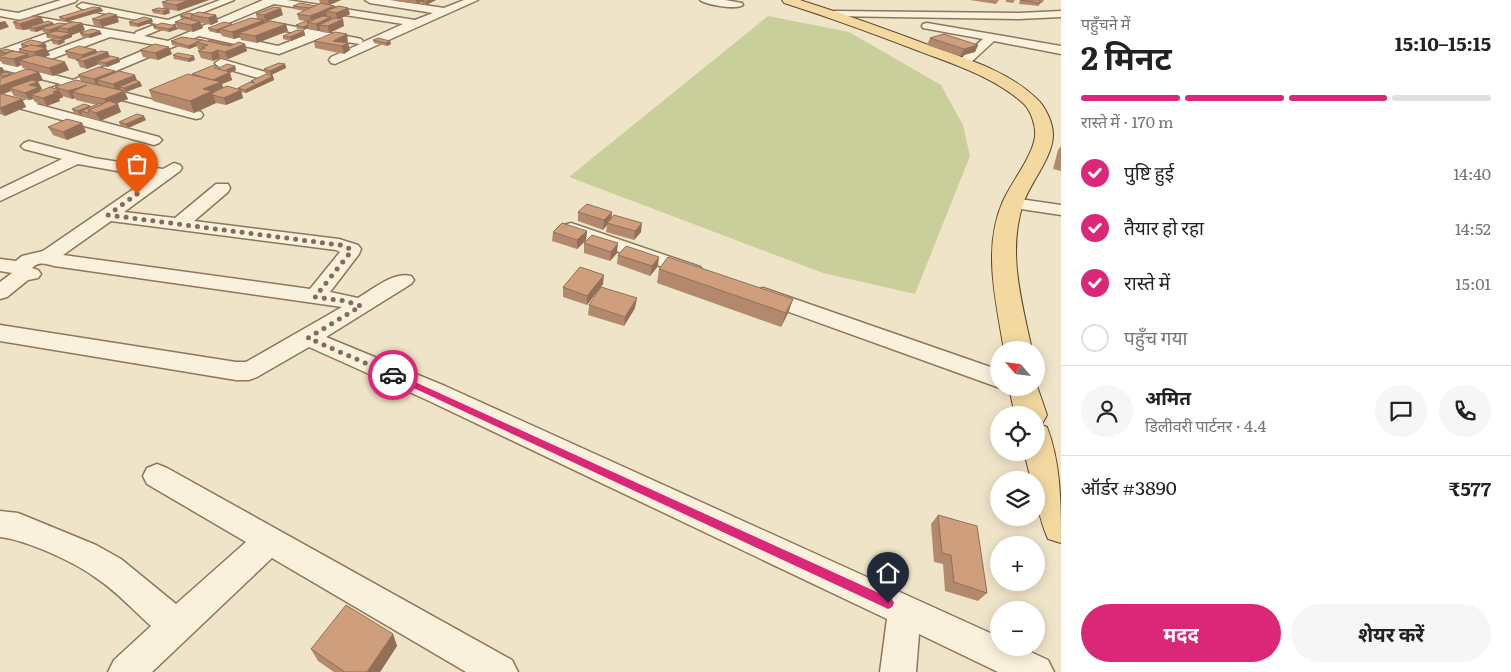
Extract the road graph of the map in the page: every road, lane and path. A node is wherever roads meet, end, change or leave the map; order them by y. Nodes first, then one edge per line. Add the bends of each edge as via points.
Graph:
1 (72, 0) edge
2 (116, 0) edge
3 (229, 0) edge
4 (272, 0) edge
5 (344, 0) edge
6 (370, 0) edge
7 (473, 0) edge
8 (705, 0) edge
9 (788, 0) edge
10 (948, 4) dead end
11 (738, 5) dead end
12 (994, 5) dead end
13 (2, 8) edge
14 (324, 9) junction
15 (1026, 9) junction
16 (156, 10) edge
17 (444, 12) junction
18 (835, 14) junction
19 (867, 14) junction
20 (1061, 14) edge
21 (19, 16) junction
22 (963, 16) junction
23 (137, 17) junction
24 (230, 18) junction
25 (0, 22) edge
26 (169, 23) junction
27 (416, 23) junction
28 (77, 26) junction
29 (278, 27) junction
30 (196, 32) junction
31 (111, 33) junction
32 (319, 34) junction
33 (14, 36) dead end
34 (132, 37) junction
35 (224, 38) junction
36 (991, 38) junction
37 (36, 41) junction
38 (1008, 41) junction
39 (370, 43) junction
40 (208, 45) edge
41 (167, 48) junction
42 (1061, 50) edge
43 (0, 54) edge
44 (334, 60) dead end
45 (963, 63) junction
46 (0, 65) edge
47 (220, 67) edge
48 (15, 68) junction
49 (265, 76) edge
50 (73, 83) junction
51 (160, 94) edge
52 (0, 98) edge
53 (142, 102) junction
54 (23, 105) junction
55 (127, 109) dead end
56 (196, 115) dead end
57 (112, 116) edge
58 (97, 124) junction
59 (154, 140) dead end
60 (28, 146) dead end
61 (75, 159) junction
62 (0, 180) edge
63 (19, 186) junction
64 (222, 188) dead end
65 (0, 196) edge
66 (1013, 203) junction
67 (1061, 210) edge
68 (108, 215) junction
69 (179, 224) junction
70 (571, 229) edge
71 (28, 263) edge
72 (712, 277) edge
73 (404, 280) dead end
74 (748, 290) edge
75 (0, 292) edge
76 (315, 297) junction
77 (352, 311) junction
78 (0, 333) edge
79 (308, 338) junction
80 (1016, 341) edge
81 (990, 376) edge
82 (1043, 461) edge
83 (157, 476) dead end
84 (0, 524) edge
85 (1061, 527) edge
86 (269, 541) junction
87 (904, 611) junction
88 (176, 626) junction
89 (126, 672) edge
90 (500, 672) edge
91 (898, 672) edge
92 (1036, 672) edge

1 - 21 street
2 - 23 street via 87,7
3 - 26 street
4 - 14 street
4 - 24 street
5 - 14 street
6 - 17 street
7 - 17 street
8 - 11 street
9 - 18 main road
10 - 22 street
12 - 15 street
13 - 21 street
14 - 27 street
14 - 29 street
15 - 20 street
15 - 22 street
15 - 38 street
16 - 23 street
17 - 27 street
18 - 19 street
18 - 45 main road
19 - 22 street via 894,10
19 - 36 street
21 - 25 street
21 - 28 street
23 - 26 street
24 - 29 street
24 - 30 street
26 - 34 street
27 - 39 street
28 - 31 street
28 - 37 street
29 - 32 street
30 - 35 street
30 - 41 street
31 - 34 street
31 - 48 street
32 - 35 street via 279,50
32 - 39 street
33 - 37 street
34 - 41 street
35 - 40 street
36 - 38 street
36 - 45 street
37 - 43 street
38 - 42 street
39 - 44 street
41 - 50 street
45 - 66 main road via 1032,103 1041,119 1044,138
46 - 48 street
47 - 49 street
48 - 50 street
50 - 53 street
50 - 54 street
51 - 53 street
52 - 54 street
53 - 55 street
53 - 56 street
54 - 58 street
57 - 58 street
58 - 59 street
60 - 61 street
61 - 63 street
61 - 68 street via 110,166 170,171
62 - 63 street
63 - 65 street
64 - 69 street
66 - 67 street
66 - 80 main road via 1002,255
68 - 69 street
68 - 71 street
69 - 76 street via 351,249
70 - 72 street
71 - 75 street
71 - 76 street
71 - 77 street via 304,308
73 - 77 street
74 - 81 street
76 - 77 street via 345,301
77 - 79 street
78 - 79 street via 236,371 249,371
79 - 87 street
82 - 85 main road
83 - 86 street
84 - 88 street via 18,526 110,569
86 - 88 street
86 - 90 street
87 - 91 street
87 - 92 street
88 - 89 street

